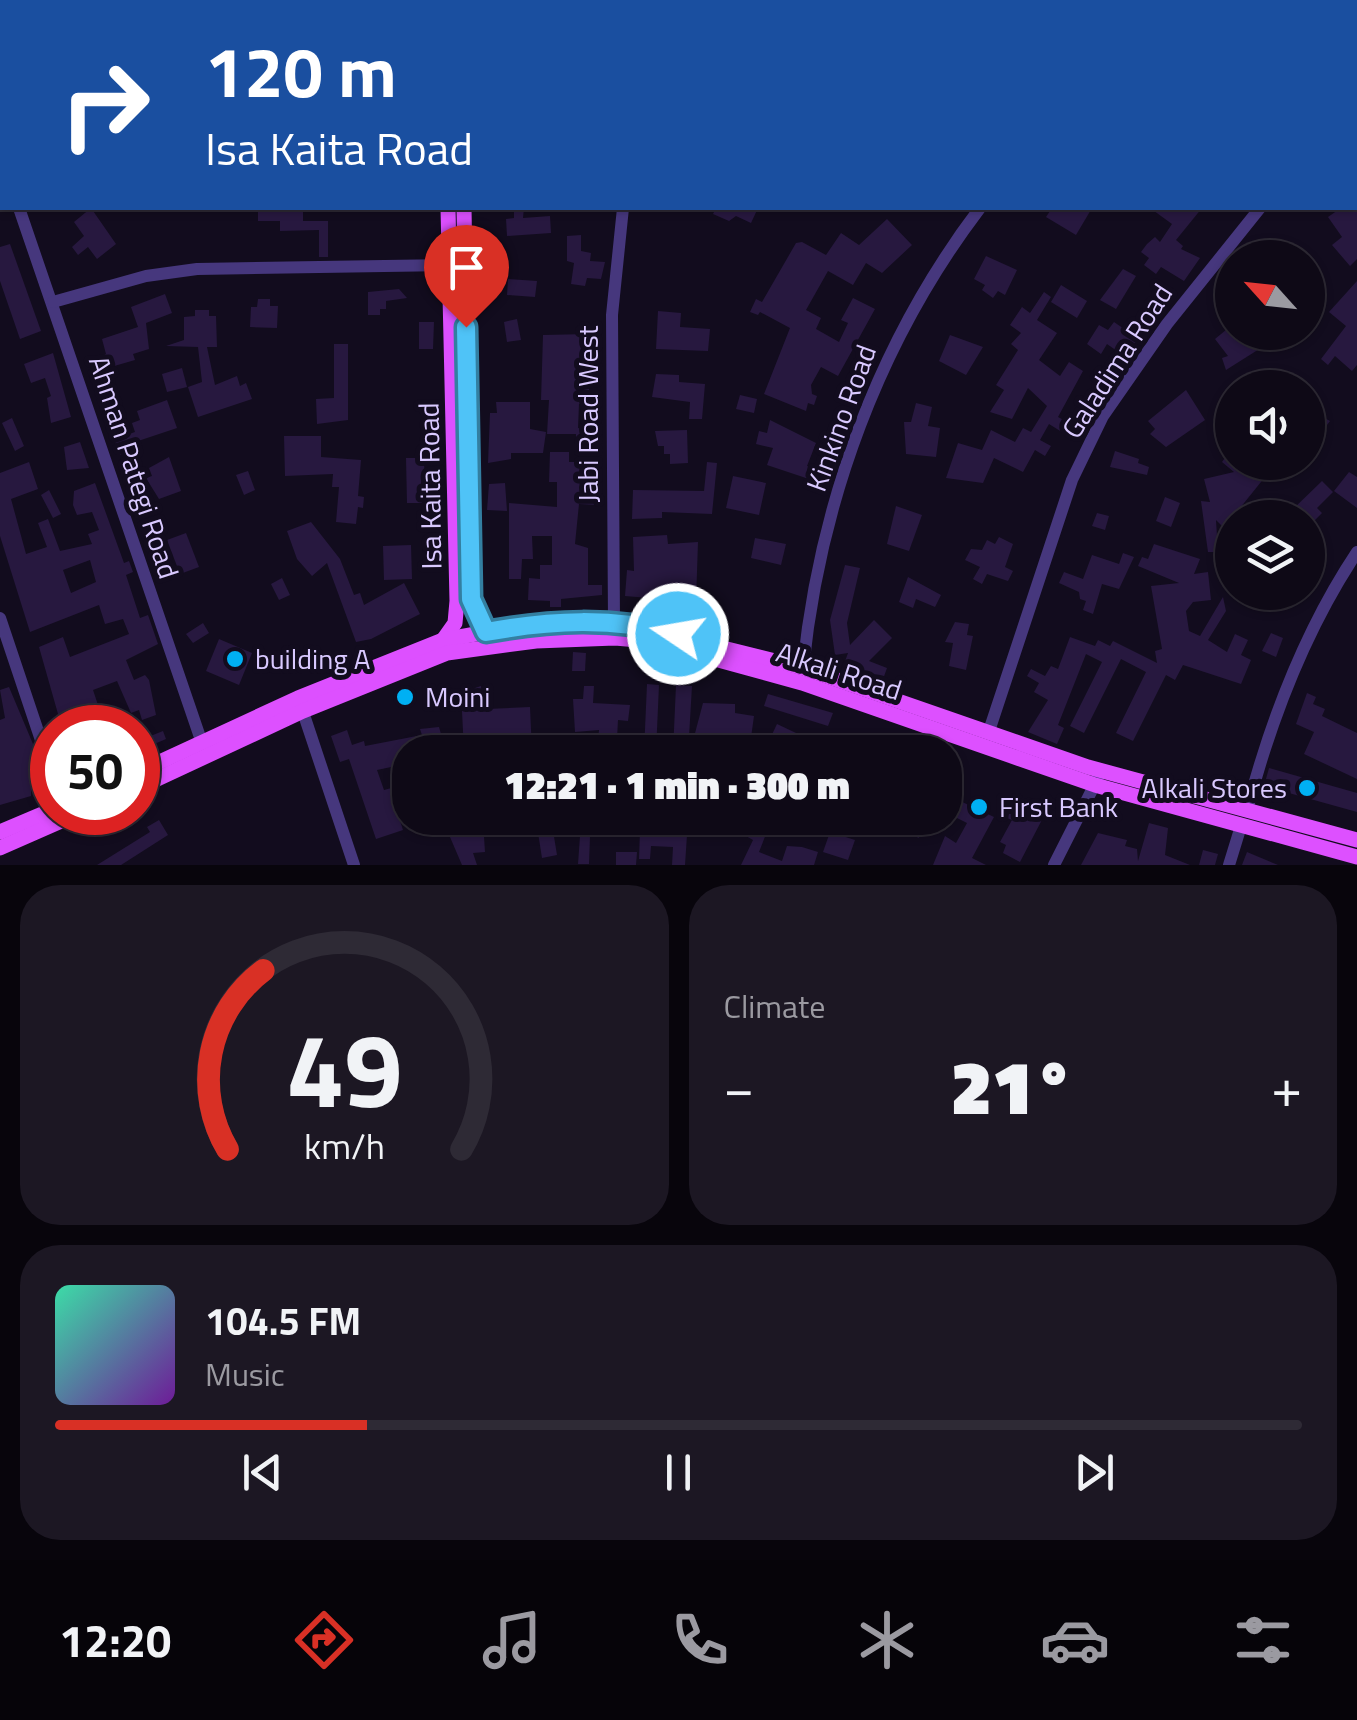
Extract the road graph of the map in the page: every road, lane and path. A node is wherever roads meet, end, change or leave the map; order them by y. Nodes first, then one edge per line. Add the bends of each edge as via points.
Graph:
1 (20, 210) edge
2 (448, 210) edge
3 (464, 210) edge
4 (624, 210) edge
5 (978, 210) edge
6 (1258, 210) edge
7 (450, 265) junction
8 (53, 302) junction
9 (461, 408) junction
10 (1357, 552) edge
11 (0, 618) edge
12 (614, 621) junction
13 (486, 632) junction
14 (443, 640) junction
15 (803, 668) junction
16 (300, 705) junction
17 (30, 707) edge
18 (989, 731) junction
19 (202, 743) junction
20 (160, 762) edge
21 (160, 777) edge
22 (1099, 778) junction
23 (1246, 810) junction
24 (30, 819) edge
25 (1241, 826) junction
26 (0, 832) edge
27 (30, 835) edge
28 (1357, 840) edge
29 (0, 848) edge
30 (1357, 857) edge
31 (354, 865) edge
32 (1054, 865) edge
33 (1228, 865) edge

1 - 8 street, Ahman Pategi Road
2 - 7 main road, Isa Kaita Road
3 - 9 main road, Isa Kaita Road
4 - 12 street, Jabi Road West via 612,315
5 - 15 street, Kinkino Road via 887,356 842,474 809,612
6 - 18 street, Galadima Road via 1104,416 1072,480
7 - 8 street via 198,268
7 - 9 main road, Isa Kaita Road
8 - 19 street, Ahman Pategi Road
9 - 13 main road, Isa Kaita Road via 471,599
9 - 14 main road, Isa Kaita Road via 457,601 455,623
10 - 23 street via 1299,656
11 - 17 street
12 - 13 main road, Alkali Road
12 - 15 main road, Alkali Road
13 - 14 main road, Alkali Road
14 - 16 main road, Alkali Road
15 - 18 main road, Alkali Road
16 - 19 main road, Alkali Road
16 - 21 main road, Alkali Road
16 - 22 main road, Alkali Road via 447,653 536,641 632,640 802,683
16 - 31 street
18 - 22 main road, Alkali Road
19 - 20 main road, Alkali Road
22 - 23 main road, Alkali Road
22 - 25 main road, Alkali Road
22 - 32 street
23 - 28 main road, Alkali Road
24 - 26 main road
25 - 30 main road, Alkali Road
25 - 33 street
27 - 29 main road

